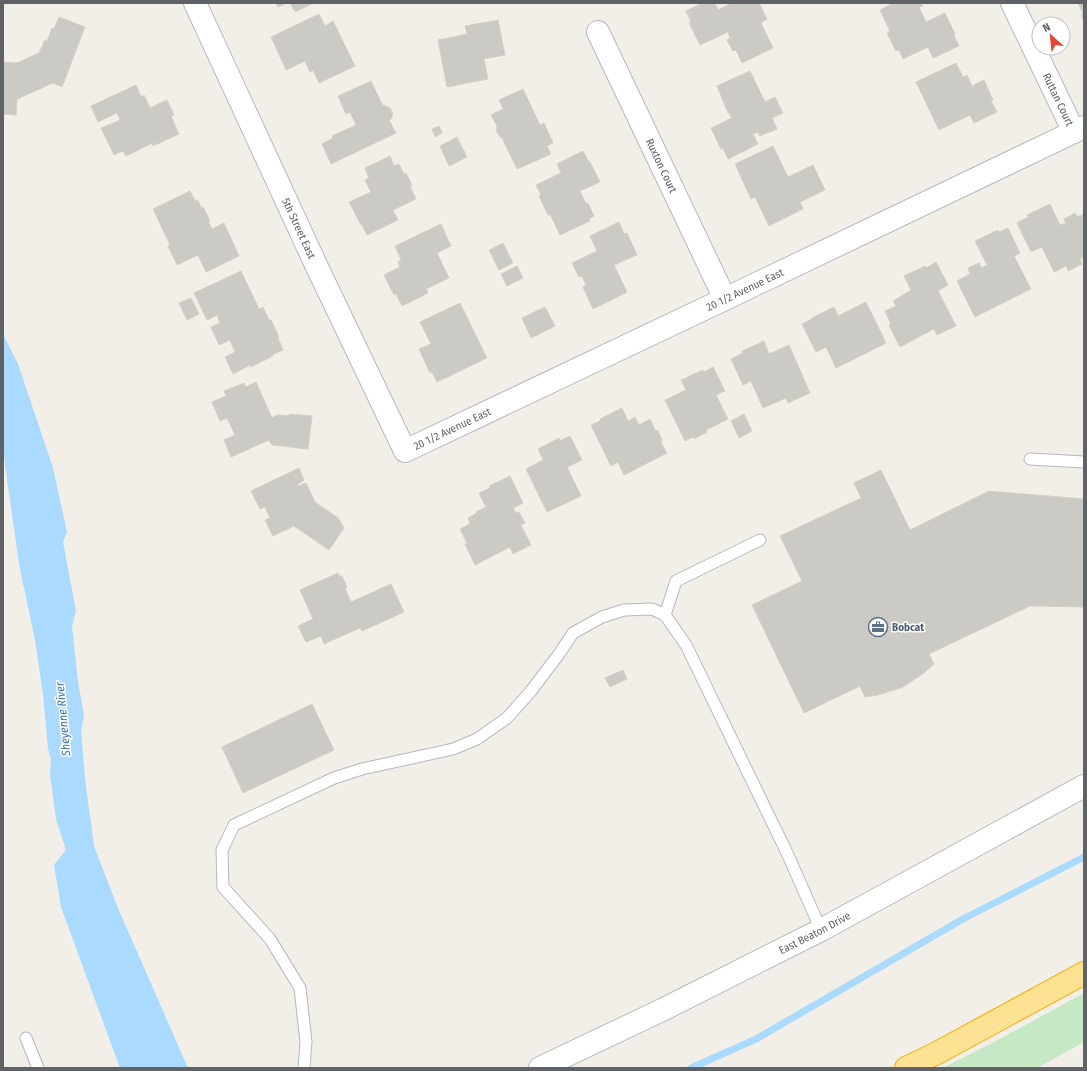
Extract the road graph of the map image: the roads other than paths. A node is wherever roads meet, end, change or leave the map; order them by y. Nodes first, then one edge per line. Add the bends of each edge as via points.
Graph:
1 (195, 3) edge
2 (1012, 3) edge
3 (598, 32) dead end
4 (1079, 129) edge
5 (725, 299) junction
6 (405, 451) joint
7 (1030, 459) dead end
8 (1084, 462) edge
9 (760, 540) dead end
10 (665, 615) junction
11 (1084, 786) edge
12 (821, 930) junction
13 (1084, 973) edge
14 (26, 1038) dead end
15 (38, 1068) edge
16 (304, 1068) edge
17 (540, 1068) edge
18 (906, 1068) edge

1 - 6 street, 5th Street East
2 - 4 street, Ruttan Court
3 - 5 street, Ruxton Court
4 - 5 street, 20 1/2 Avenue East
5 - 6 street, 20 1/2 Avenue East
7 - 8 lane
9 - 10 lane via 676,581
10 - 12 lane via 686,645 788,855
10 - 16 lane via 652,609 624,610 602,617 573,633 507,718 477,739 453,749 369,767 334,778 234,825 222,850 222,887 270,940 300,988 306,1042
11 - 12 street, East Beaton Drive
12 - 17 street, East Beaton Drive
13 - 18 highway
14 - 15 lane

